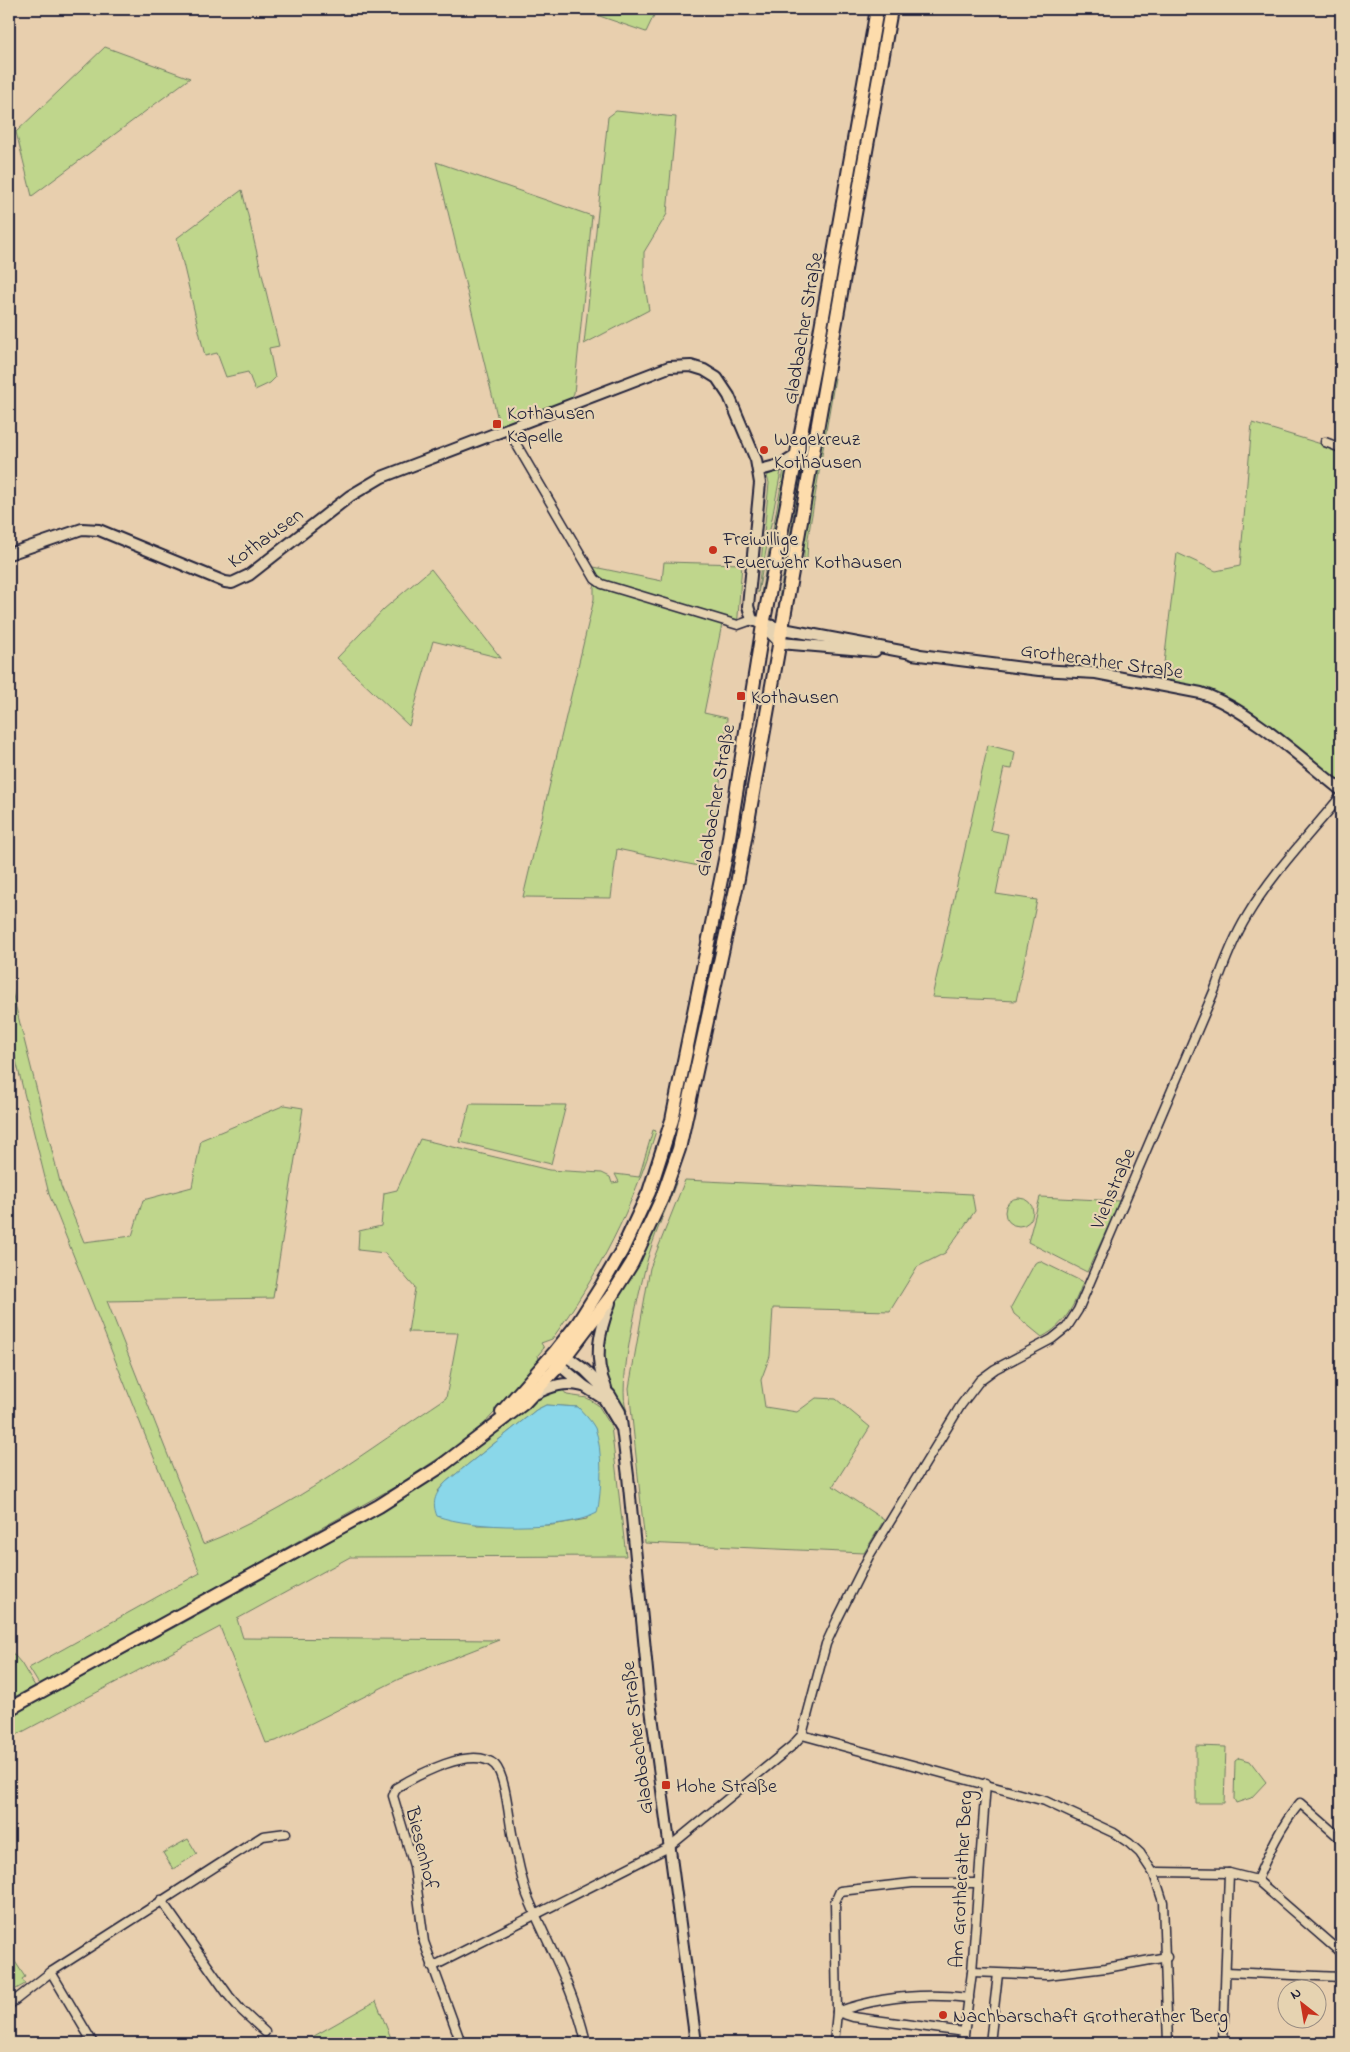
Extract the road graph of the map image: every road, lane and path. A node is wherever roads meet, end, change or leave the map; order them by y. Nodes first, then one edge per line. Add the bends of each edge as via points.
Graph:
1 (877, 9) edge
2 (891, 9) edge
3 (508, 430) junction
4 (1325, 442) dead end
5 (1341, 448) edge
6 (797, 455) junction
7 (760, 470) junction
8 (9, 554) edge
9 (758, 622) junction
10 (783, 629) junction
11 (780, 643) junction
12 (916, 654) junction
13 (1341, 790) edge
14 (1341, 796) edge
15 (612, 1295) junction
16 (560, 1358) junction
17 (584, 1386) junction
18 (532, 1395) junction
19 (610, 1395) junction
20 (621, 1427) junction
21 (468, 1446) junction
22 (9, 1709) edge
23 (802, 1735) junction
24 (986, 1783) junction
25 (286, 1833) dead end
26 (1341, 1838) edge
27 (669, 1847) junction
28 (1229, 1873) junction
29 (1154, 1874) junction
30 (1258, 1880) junction
31 (978, 1883) junction
32 (161, 1900) junction
33 (536, 1914) junction
34 (1341, 1953) edge
35 (1167, 1957) junction
36 (432, 1967) junction
37 (51, 1972) junction
38 (972, 1972) junction
39 (1226, 1972) junction
40 (998, 1974) junction
41 (1341, 1977) edge
42 (969, 1998) junction
43 (9, 2006) edge
44 (837, 2012) junction
45 (265, 2032) dead end
46 (964, 2032) junction
47 (93, 2043) edge
48 (460, 2043) edge
49 (586, 2043) edge
50 (696, 2043) edge
51 (834, 2043) edge
52 (963, 2043) edge
53 (990, 2043) edge
54 (1168, 2043) edge
55 (1223, 2043) edge

1 - 6 main road, Gladbacher Straße
2 - 10 main road, Gladbacher Straße
3 - 7 street, Kothausen via 669,368 690,366 717,378 729,396
3 - 8 street, Kothausen via 382,477 350,496 249,575 232,583 99,530 82,530
3 - 9 street via 595,579 602,584 738,625
4 - 5 street
6 - 7 street via 783,464
6 - 9 main road, Gladbacher Straße
7 - 9 street, Kothausen via 748,606
9 - 10 street, Grotherather Straße
9 - 11 street
9 - 16 main road, Gladbacher Straße via 727,850 672,1120 649,1192 622,1250
10 - 11 main road, Gladbacher Straße
10 - 12 street, Grotherather Straße
11 - 12 street, Grotherather Straße
11 - 15 main road, Gladbacher Straße via 736,884 679,1149 662,1198 632,1263
12 - 13 street, Grotherather Straße via 1039,670 1102,674 1201,693 1246,716
14 - 23 street, Viehstraße via 1270,884 1231,945 1078,1310 1052,1339 980,1380 960,1405 869,1556 826,1644
15 - 16 main road, Gladbacher Straße
15 - 19 street, Gladbacher Straße via 599,1335 598,1355 601,1376
16 - 17 street, Gladbacher Straße
16 - 18 main road
16 - 19 street via 585,1370
16 - 21 main road
17 - 18 street via 553,1385
17 - 20 street, Gladbacher Straße via 604,1399
18 - 21 main road
19 - 20 street, Gladbacher Straße via 620,1412
20 - 27 street, Gladbacher Straße
21 - 22 main road via 379,1506
23 - 24 street, Am Grotherather Berg
23 - 27 street
24 - 29 street via 1045,1801 1114,1833 1140,1853
24 - 31 street, Am Grotherather Berg
25 - 32 street via 263,1836
26 - 30 street via 1300,1803 1275,1839
27 - 33 street
27 - 50 street, Gladbacher Straße
28 - 29 street
28 - 30 street
28 - 39 street
29 - 35 street via 1163,1902
30 - 34 street
31 - 38 street, Am Grotherather Berg
31 - 44 street via 912,1883 840,1891 835,1902
32 - 37 street
32 - 45 street via 196,1954 229,1996
33 - 36 street
33 - 36 street, Biesenhof via 527,1894 512,1836 507,1799 495,1766 480,1759 467,1758 415,1776 396,1788 393,1796 414,1866 424,1942
33 - 49 street via 563,1971
35 - 40 street via 1048,1975
35 - 54 street
36 - 48 street
37 - 43 street
37 - 47 street
38 - 40 street
38 - 42 street, Am Grotherather Berg
39 - 41 street
39 - 55 street
40 - 53 street
42 - 44 street via 903,1997 855,2005
42 - 46 street, Am Grotherather Berg
44 - 46 street
44 - 51 street
46 - 52 street, Am Grotherather Berg

